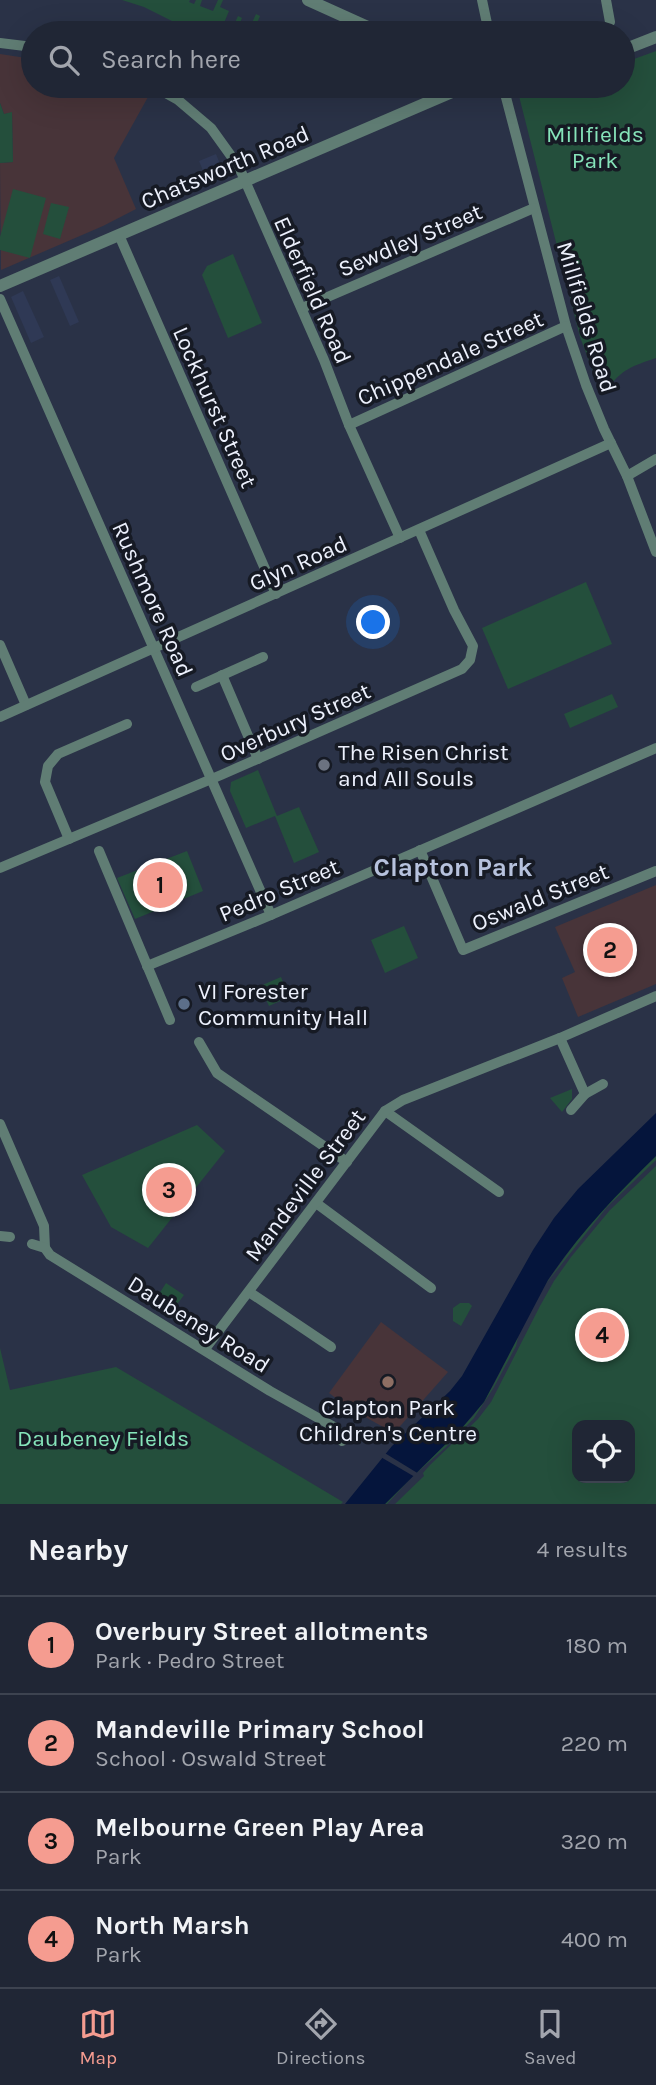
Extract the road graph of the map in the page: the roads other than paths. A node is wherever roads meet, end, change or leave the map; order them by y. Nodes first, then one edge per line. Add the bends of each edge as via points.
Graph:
1 (308, 0) edge
2 (482, 0) edge
3 (606, 0) edge
4 (354, 21) edge
5 (486, 21) edge
6 (610, 21) edge
7 (656, 37) edge
8 (0, 43) edge
9 (635, 45) edge
10 (21, 46) edge
11 (174, 98) edge
12 (436, 98) edge
13 (506, 98) edge
14 (245, 181) junction
15 (534, 208) junction
16 (119, 235) junction
17 (0, 286) edge
18 (0, 299) edge
19 (302, 309) junction
20 (566, 326) junction
21 (349, 425) junction
22 (611, 443) junction
23 (656, 459) edge
24 (627, 476) junction
25 (419, 530) junction
26 (400, 538) junction
27 (656, 552) edge
28 (276, 594) junction
29 (0, 645) edge
30 (154, 649) junction
31 (263, 657) dead end
32 (222, 675) junction
33 (196, 687) dead end
34 (26, 705) junction
35 (0, 717) edge
36 (127, 724) dead end
37 (656, 748) edge
38 (258, 759) junction
39 (212, 779) junction
40 (69, 839) junction
41 (420, 850) junction
42 (99, 851) dead end
43 (0, 868) edge
44 (656, 871) edge
45 (271, 915) junction
46 (147, 966) junction
47 (656, 996) edge
48 (170, 1020) dead end
49 (560, 1038) junction
50 (199, 1042) dead end
51 (603, 1084) dead end
52 (585, 1094) junction
53 (571, 1110) dead end
54 (385, 1111) junction
55 (0, 1124) edge
56 (347, 1162) junction
57 (499, 1192) dead end
58 (316, 1203) junction
59 (32, 1244) dead end
60 (45, 1248) junction
61 (431, 1288) dead end
62 (250, 1292) junction
63 (331, 1347) dead end
64 (205, 1349) junction
65 (342, 1441) dead end

1 - 4 street
2 - 5 street
3 - 6 street
7 - 9 street
8 - 10 street
11 - 14 street, Elderfield Road via 211,128
12 - 14 street, Chatsworth Road
13 - 15 street, Millfields Road
14 - 16 street, Chatsworth Road
14 - 19 street, Elderfield Road
15 - 19 street, Sewdley Street
15 - 20 street, Millfields Road
16 - 17 street, Chatsworth Road
16 - 28 street, Lockhurst Street
18 - 30 street, Rushmore Road
19 - 21 street, Elderfield Road
20 - 21 street, Chippendale Street
20 - 22 street, Millfields Road
21 - 26 street, Elderfield Road
22 - 24 street, Millfields Road
22 - 25 street, Glyn Road
23 - 24 street
24 - 27 street, Millfields Road
25 - 26 street, Glyn Road
25 - 38 street, Overbury Street via 473,646 470,660 462,669
26 - 28 street, Glyn Road
28 - 30 street, Glyn Road
29 - 34 street
30 - 34 street, Glyn Road
30 - 39 street, Rushmore Road
31 - 32 street
32 - 33 street
32 - 38 street
34 - 35 street, Glyn Road
36 - 40 street via 58,754 48,766 45,782
37 - 41 street, Pedro Street
38 - 39 street, Overbury Street
39 - 40 street, Overbury Street
39 - 45 street, Rushmore Road
40 - 43 street, Overbury Street
41 - 44 street, Oswald Street via 463,950
41 - 45 street, Pedro Street
42 - 46 street
45 - 46 street, Pedro Street
46 - 48 street
47 - 49 street, Mandeville Street
49 - 52 street
49 - 54 street, Mandeville Street
50 - 56 street via 218,1074
51 - 52 street
52 - 53 street
54 - 56 street, Mandeville Street
54 - 57 street
55 - 60 street via 44,1226
56 - 58 street, Mandeville Street
58 - 61 street
58 - 62 street, Mandeville Street
59 - 60 street, Daubeney Road
60 - 64 street, Daubeney Road
62 - 63 street
62 - 64 street, Mandeville Street
64 - 65 street, Daubeney Road via 336,1428

